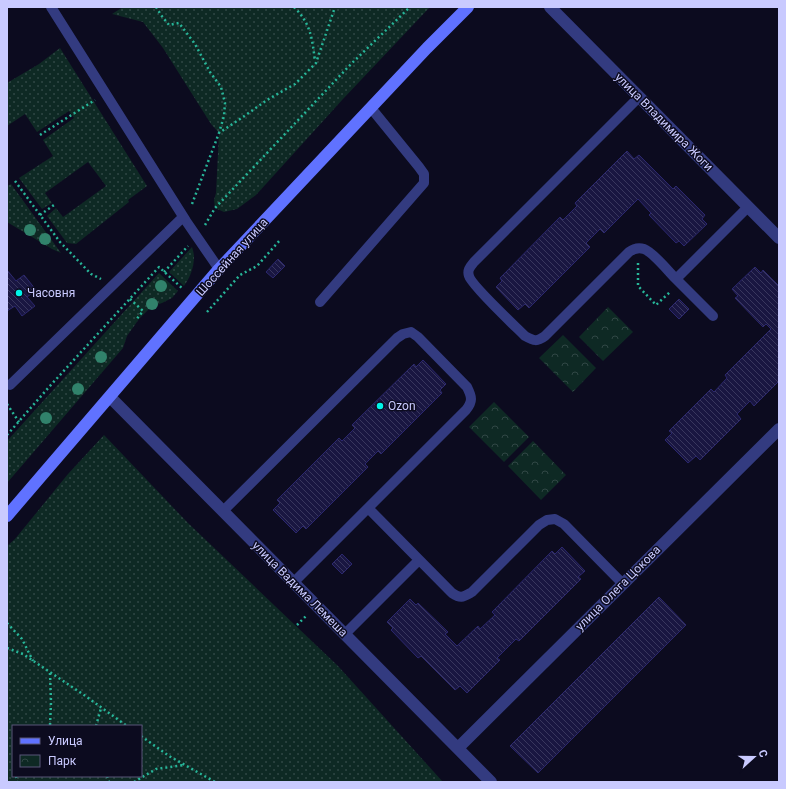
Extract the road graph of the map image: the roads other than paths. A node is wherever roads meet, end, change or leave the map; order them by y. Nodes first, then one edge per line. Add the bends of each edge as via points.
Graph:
1 (51, 7) edge
2 (468, 7) edge
3 (550, 7) edge
4 (639, 97) junction
5 (370, 108) junction
6 (748, 207) junction
7 (184, 219) junction
8 (779, 238) edge
9 (219, 269) junction
10 (678, 280) junction
11 (320, 302) dead end
12 (713, 316) dead end
13 (10, 385) dead end
14 (110, 397) junction
15 (779, 428) edge
16 (368, 508) junction
17 (223, 511) junction
18 (7, 516) edge
19 (419, 560) junction
20 (294, 582) junction
21 (623, 584) junction
22 (345, 634) junction
23 (458, 748) junction
24 (491, 782) edge

1 - 7 lane
2 - 5 main road, Шоссейная улица
3 - 4 street, улица Владимира Жоги
4 - 6 street, улица Владимира Жоги
4 - 10 lane via 474,262 469,269 469,278 525,336 532,340 539,340 545,336 629,252 635,249 642,248 650,253
5 - 9 main road, Шоссейная улица
5 - 11 lane via 419,166 424,174 424,182
6 - 8 street, улица Владимира Жоги
6 - 10 lane
7 - 9 lane
7 - 13 lane
9 - 14 main road, Шоссейная улица
10 - 12 lane
14 - 17 street, улица Вадима Лемеша
14 - 18 main road, Шоссейная улица
15 - 21 street, улица Олега Цокова
16 - 17 lane via 472,403 467,387 411,332 397,338
16 - 19 lane
16 - 20 lane
17 - 20 street, улица Вадима Лемеша
19 - 21 lane via 452,593 457,597 464,596 472,592 539,525 555,519 564,524
19 - 22 lane
20 - 22 street, улица Вадима Лемеша
21 - 23 street, улица Олега Цокова
22 - 23 street, улица Вадима Лемеша
23 - 24 street, улица Вадима Лемеша

